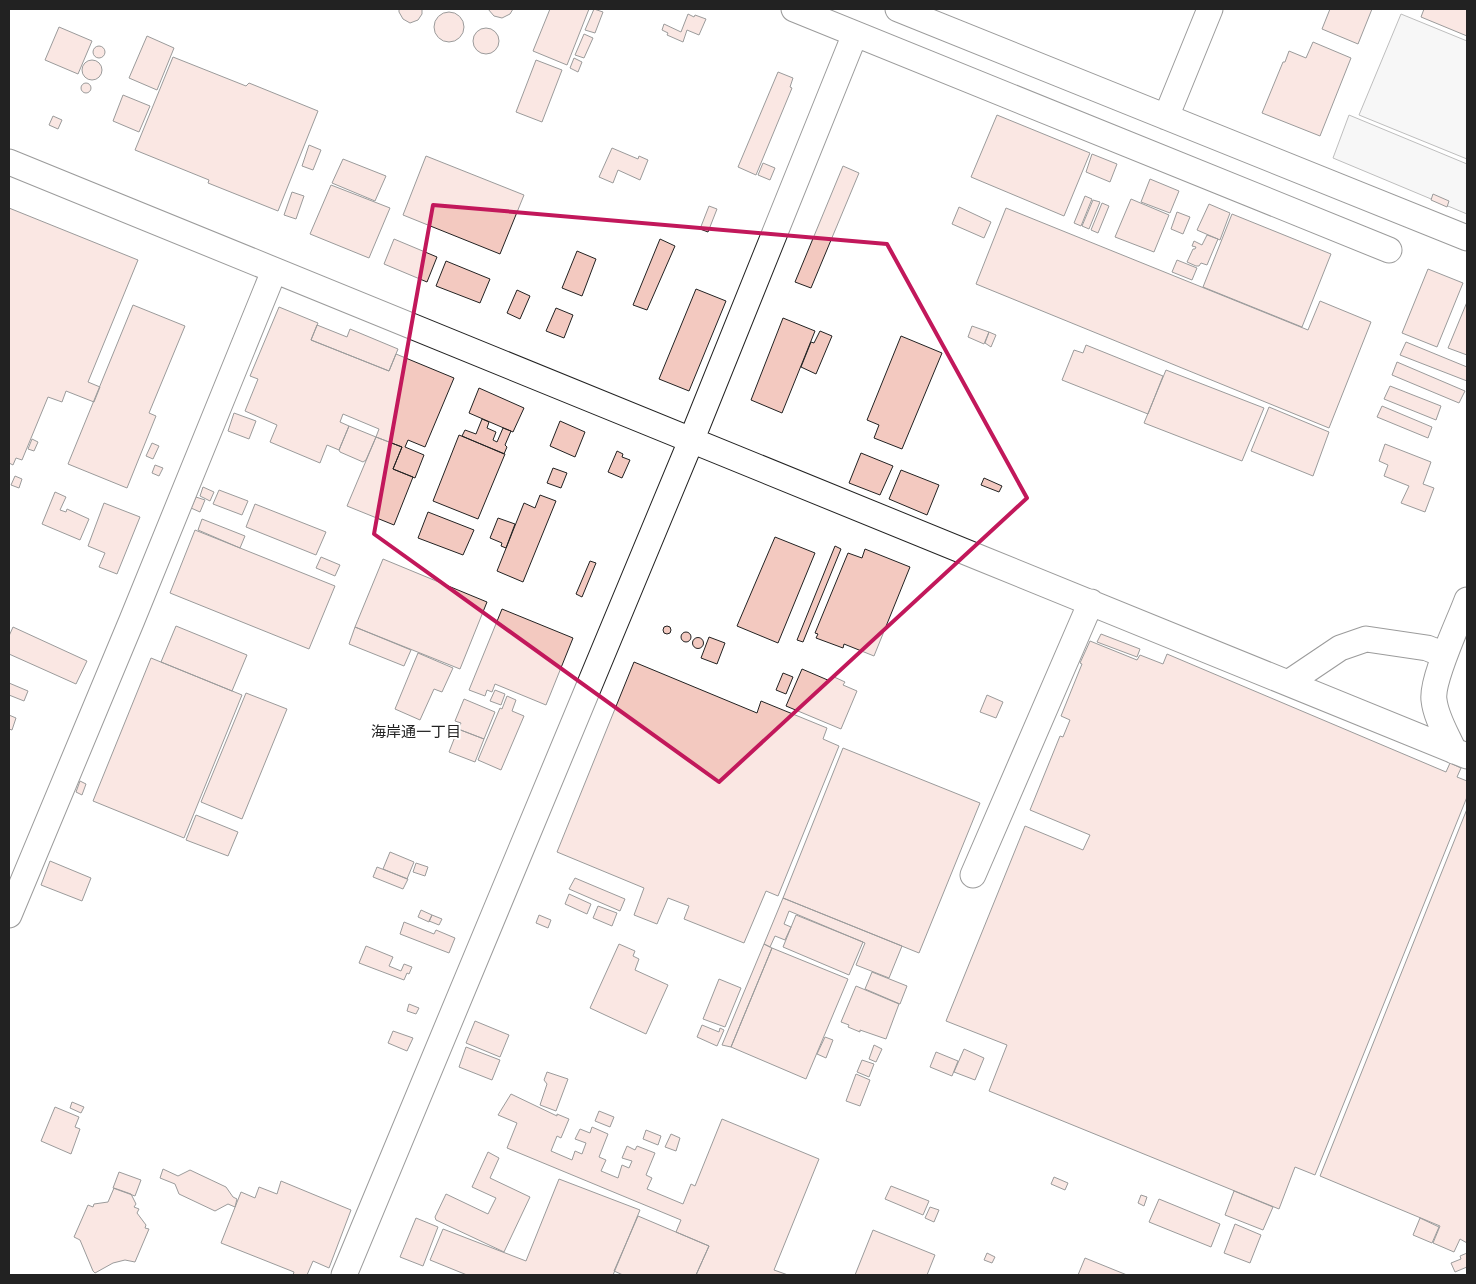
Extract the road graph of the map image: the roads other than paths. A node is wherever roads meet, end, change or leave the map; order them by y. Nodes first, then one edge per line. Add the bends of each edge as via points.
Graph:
1 (794, 9) edge
2 (898, 9) edge
3 (1210, 9) edge
4 (855, 34) junction
5 (1166, 117) junction
6 (9, 162) edge
7 (1467, 238) edge
8 (1390, 250) dead end
9 (274, 270) junction
10 (692, 441) junction
11 (1467, 600) edge
12 (1091, 602) junction
13 (1445, 655) junction
14 (1288, 683) junction
15 (1461, 754) edge
16 (973, 875) dead end
17 (9, 916) edge
18 (344, 1275) edge

1 - 4 street
2 - 5 street
3 - 5 street
4 - 8 street
4 - 10 street
5 - 7 street
6 - 9 street
9 - 10 street
9 - 17 street
10 - 12 street
10 - 18 street
11 - 13 street
12 - 14 street
12 - 16 street
13 - 14 street via 1427,648 1366,639 1340,648
13 - 15 street via 1434,699 1439,719
14 - 15 street

